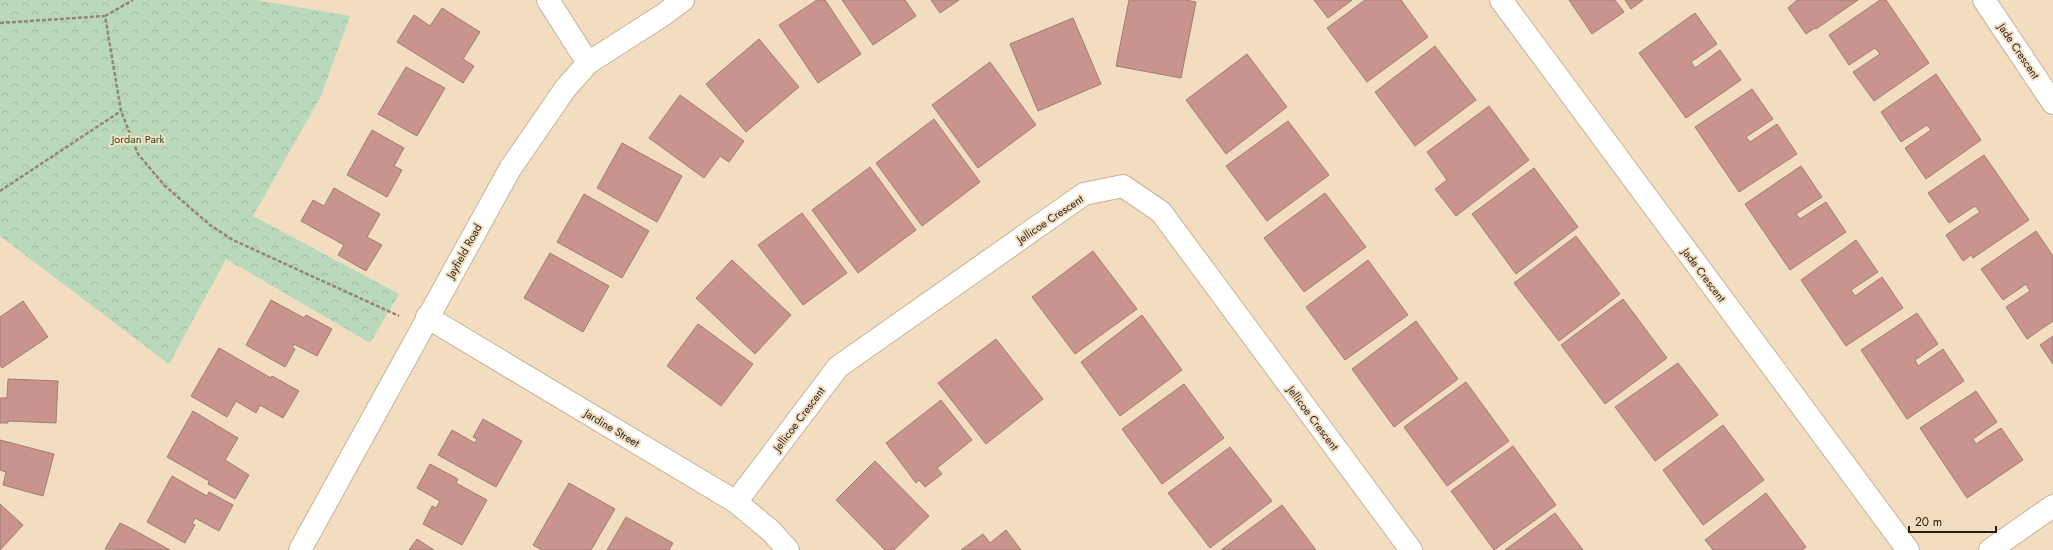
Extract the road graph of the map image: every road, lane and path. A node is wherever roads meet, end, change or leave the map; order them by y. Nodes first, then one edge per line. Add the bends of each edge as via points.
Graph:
1 (133, 0) edge
2 (548, 0) edge
3 (683, 0) edge
4 (1501, 0) edge
5 (1984, 0) edge
6 (104, 16) junction
7 (0, 23) edge
8 (588, 63) junction
9 (2053, 103) edge
10 (121, 111) junction
11 (0, 190) edge
12 (427, 317) junction
13 (736, 502) junction
14 (2053, 506) edge
15 (300, 550) edge
16 (788, 550) edge
17 (1411, 550) edge
18 (1908, 550) edge
19 (1990, 550) edge

1 - 6 path
2 - 8 street
3 - 8 street, Jayfield Road
4 - 18 street, Jade Crescent
5 - 9 street, Jade Crescent
6 - 7 path
6 - 10 path
8 - 12 street, Jayfield Road via 565,89 510,169
10 - 11 path
10 - 12 path via 138,154 165,186 210,225 233,240 401,317
12 - 13 street, Jardine Street
12 - 15 street, Jayfield Road
13 - 16 street, Jardine Street via 771,531
13 - 17 street, Jellicoe Crescent via 838,367 1084,194 1123,186 1161,212
14 - 19 street

